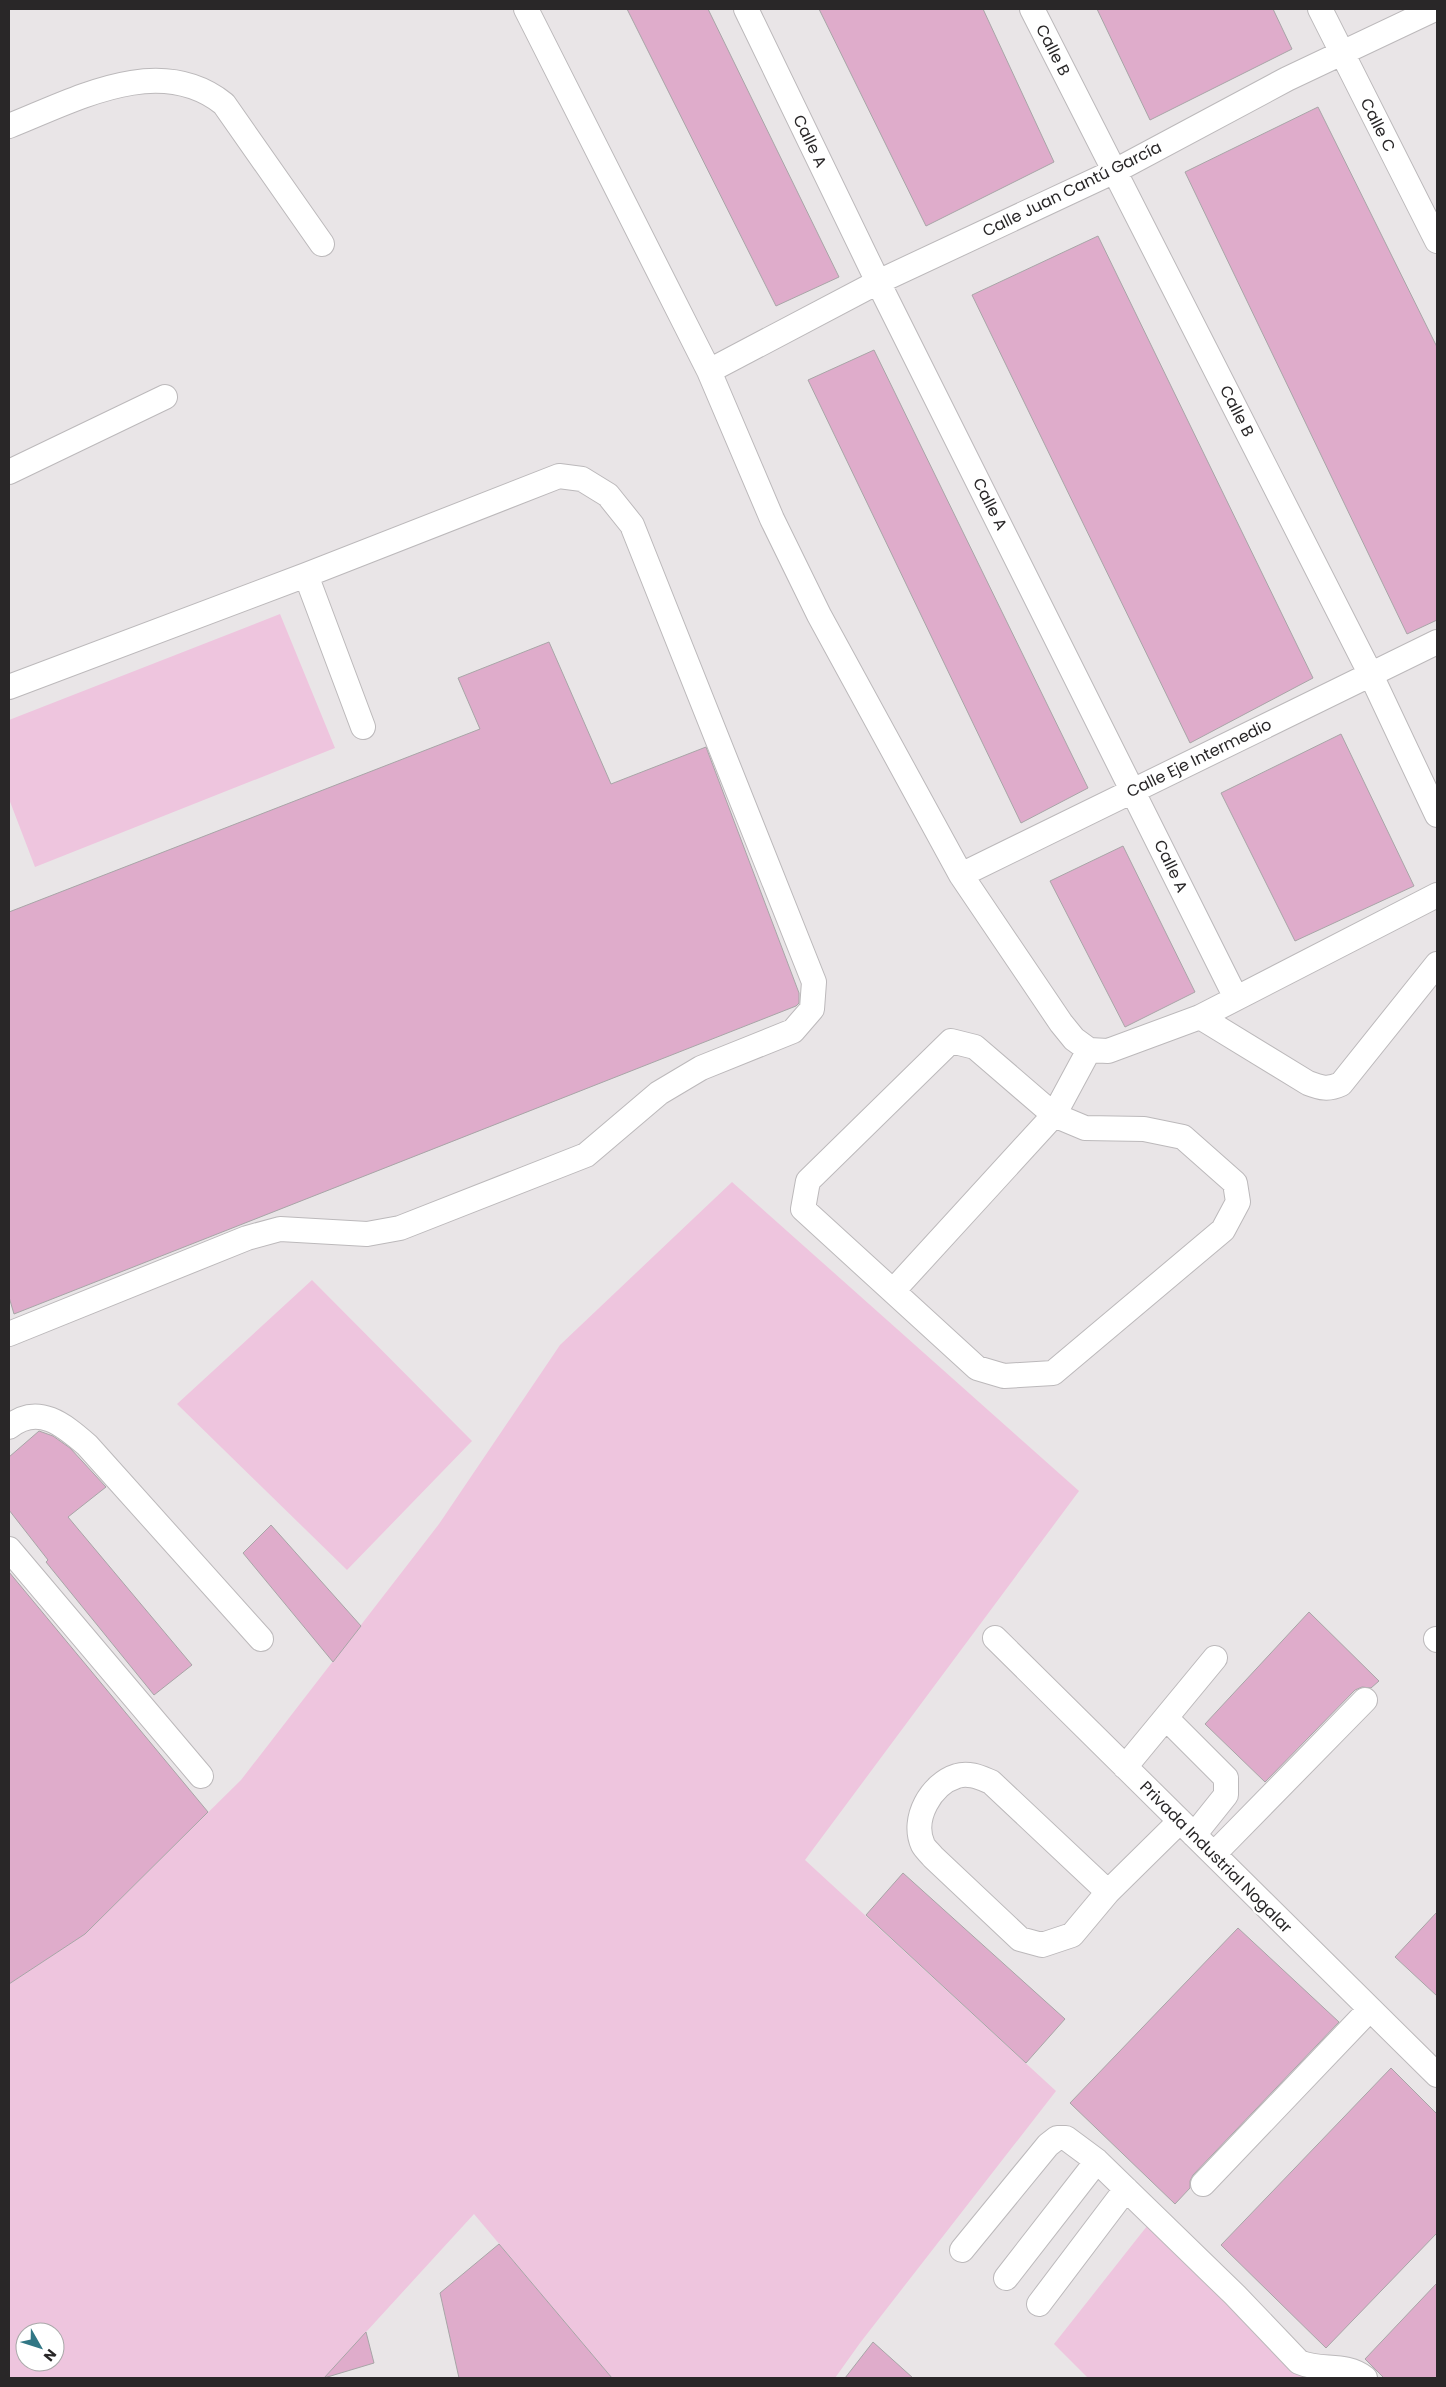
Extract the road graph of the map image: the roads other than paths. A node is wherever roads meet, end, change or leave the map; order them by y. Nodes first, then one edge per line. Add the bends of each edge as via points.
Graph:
1 (526, 9) edge
2 (746, 9) edge
3 (1032, 9) edge
4 (1320, 9) edge
5 (1435, 9) edge
6 (1341, 52) junction
7 (9, 126) edge
8 (1115, 171) junction
9 (1437, 240) edge
10 (322, 244) dead end
11 (878, 282) junction
12 (709, 371) junction
13 (165, 397) dead end
14 (9, 472) edge
15 (306, 576) junction
16 (1437, 642) edge
17 (1371, 675) junction
18 (9, 687) edge
19 (363, 727) dead end
20 (1134, 790) junction
21 (1437, 816) edge
22 (961, 875) junction
23 (1437, 895) edge
24 (1437, 964) edge
25 (1236, 998) junction
26 (1200, 1017) junction
27 (1089, 1050) junction
28 (1054, 1115) junction
29 (893, 1291) junction
30 (9, 1334) edge
31 (9, 1427) edge
32 (9, 1549) edge
33 (995, 1638) dead end
34 (261, 1639) dead end
35 (1215, 1658) dead end
36 (1365, 1700) dead end
37 (1166, 1718) junction
38 (1125, 1767) junction
39 (202, 1776) dead end
40 (1187, 1828) junction
41 (1214, 1854) junction
42 (1108, 1892) junction
43 (1370, 2009) junction
44 (1437, 2075) edge
45 (1097, 2161) junction
46 (1203, 2184) dead end
47 (1126, 2189) junction
48 (962, 2250) dead end
49 (1006, 2278) dead end
50 (1039, 2304) dead end
51 (1365, 2378) edge

1 - 12 lane
2 - 11 lane, Calle A
3 - 8 lane, Calle B
4 - 6 lane, Calle C
5 - 6 lane, Calle Juan Cantú García
6 - 8 lane, Calle Juan Cantú García
6 - 9 lane, Calle C
7 - 10 lane via 96,92 142,80 173,80 196,86 224,104
8 - 11 lane, Calle Juan Cantú García
8 - 17 lane, Calle B
11 - 12 lane, Calle Juan Cantú García
11 - 20 lane, Calle A
12 - 22 lane via 772,519 819,615
13 - 14 lane
15 - 18 lane
15 - 19 lane
15 - 30 lane via 559,476 582,479 608,495 632,525 767,863 814,982 812,1009 792,1031 701,1068 659,1093 586,1155 400,1228 367,1234 280,1229 247,1238
16 - 17 lane, Calle Eje Intermedio
17 - 20 lane, Calle Eje Intermedio
17 - 21 lane, Calle B
20 - 22 lane, Calle Eje Intermedio
20 - 25 lane, Calle A
22 - 27 lane via 1060,1023
23 - 25 lane
24 - 26 lane via 1342,1084 1332,1088 1308,1083
25 - 26 lane
26 - 27 lane via 1108,1051
27 - 28 lane
28 - 29 lane
28 - 29 lane via 975,1047 951,1041 808,1181 804,1210
28 - 29 lane via 1085,1128 1144,1129 1183,1137 1235,1183 1238,1202 1223,1230 1053,1373 1004,1376 977,1368
31 - 34 lane via 27,1418 44,1417 60,1422 70,1430
32 - 39 lane
33 - 38 lane, Privada Industrial Nogalar
35 - 37 lane
36 - 41 lane
37 - 38 lane
37 - 40 lane via 1226,1778 1226,1795
38 - 40 lane, Privada Industrial Nogalar
40 - 41 lane, Privada Industrial Nogalar
40 - 42 lane
41 - 43 lane, Privada Industrial Nogalar
42 - 42 lane via 1072,1935 1042,1945 1020,1939 923,1845 919,1825 924,1804 943,1782 959,1775 991,1782
43 - 44 lane, Privada Industrial Nogalar
43 - 46 lane
45 - 47 lane
45 - 48 lane via 1076,2143 1057,2138
45 - 49 lane
47 - 50 lane
47 - 51 lane via 1236,2295 1299,2362 1311,2367 1347,2369

